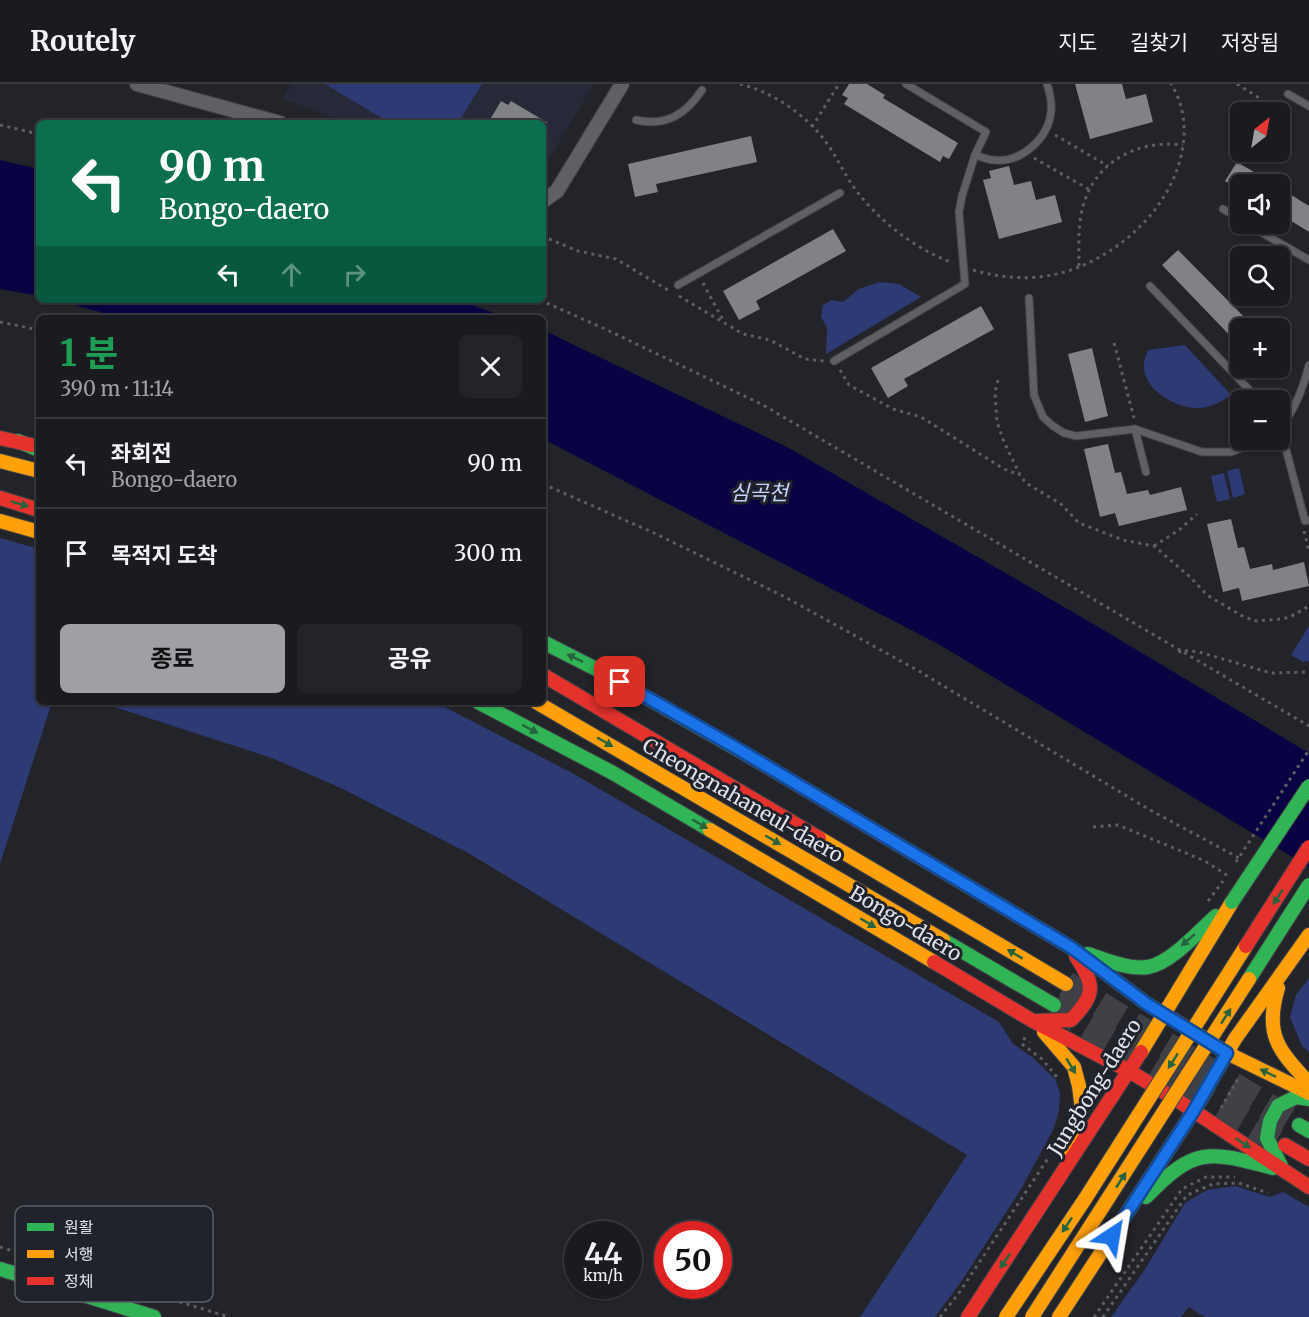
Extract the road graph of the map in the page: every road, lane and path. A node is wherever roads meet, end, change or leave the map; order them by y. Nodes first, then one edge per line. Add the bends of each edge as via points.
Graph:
1 (137, 84) edge
2 (622, 84) edge
3 (740, 84) edge
4 (839, 84) edge
5 (906, 84) edge
6 (1047, 84) edge
7 (1171, 84) edge
8 (1237, 84) edge
9 (702, 90) dead end
10 (1288, 94) dead end
11 (1261, 99) dead end
12 (1309, 106) edge
13 (269, 120) edge
14 (636, 120) dead end
15 (0, 125) edge
16 (812, 127) junction
17 (1045, 129) junction
18 (36, 133) edge
19 (1184, 145) junction
20 (1025, 152) junction
21 (975, 155) junction
22 (1108, 166) junction
23 (1090, 190) junction
24 (840, 193) dead end
25 (546, 199) edge
26 (1223, 209) dead end
27 (1230, 213) edge
28 (1264, 234) edge
29 (546, 246) edge
30 (1309, 260) edge
31 (963, 266) junction
32 (1079, 266) junction
33 (698, 273) junction
34 (678, 285) dead end
35 (1149, 286) dead end
36 (1029, 298) dead end
37 (546, 303) edge
38 (0, 322) edge
39 (725, 324) junction
40 (36, 329) edge
41 (1113, 343) dead end
42 (834, 361) junction
43 (1309, 365) edge
44 (998, 380) dead end
45 (1249, 390) edge
46 (1290, 413) edge
47 (1135, 429) junction
48 (0, 438) edge
49 (36, 448) edge
50 (1236, 450) edge
51 (1286, 450) edge
52 (0, 461) edge
53 (36, 470) edge
54 (1146, 472) dead end
55 (1020, 475) junction
56 (546, 485) edge
57 (0, 498) edge
58 (36, 509) edge
59 (1197, 514) dead end
60 (1307, 520) edge
61 (0, 521) edge
62 (36, 531) edge
63 (1154, 546) junction
64 (1309, 551) edge
65 (1309, 606) edge
66 (546, 643) edge
67 (1180, 652) junction
68 (1309, 672) edge
69 (546, 677) edge
70 (484, 705) edge
71 (541, 705) edge
72 (1309, 726) edge
73 (1309, 750) edge
74 (1309, 786) edge
75 (1093, 827) dead end
76 (1309, 848) edge
77 (1242, 860) dead end
78 (1235, 862) dead end
79 (1229, 872) dead end
80 (1233, 879) dead end
81 (1223, 881) dead end
82 (1309, 885) edge
83 (1232, 902) junction
84 (1307, 938) edge
85 (1072, 948) junction
86 (1066, 984) tunnel mouth
87 (1054, 1005) tunnel mouth
88 (1163, 1014) junction
89 (1033, 1021) junction
90 (1022, 1044) dead end
91 (1227, 1053) junction
92 (1129, 1071) junction
93 (1240, 1076) dead end
94 (1060, 1080) dead end
95 (1309, 1083) edge
96 (1309, 1093) edge
97 (1309, 1099) edge
98 (1219, 1110) dead end
99 (1193, 1112) junction
100 (1285, 1145) tunnel mouth
101 (1053, 1149) dead end
102 (1309, 1159) edge
103 (1284, 1171) junction
104 (1206, 1177) junction
105 (1244, 1178) dead end
106 (1309, 1186) edge
107 (1204, 1188) junction
108 (1053, 1190) junction
109 (1268, 1193) dead end
110 (1112, 1236) junction
111 (0, 1247) edge
112 (15, 1252) edge
113 (0, 1269) edge
114 (15, 1274) edge
115 (106, 1302) edge
116 (180, 1302) edge
117 (154, 1317) edge
118 (229, 1317) edge
119 (940, 1317) edge
120 (968, 1317) edge
121 (1006, 1317) edge
122 (1032, 1317) edge
123 (1059, 1317) edge
124 (1094, 1317) edge
125 (1103, 1317) edge

1 - 13 street
2 - 25 street via 557,191
3 - 16 path via 775,98
4 - 16 path
5 - 21 lane via 986,132
6 - 17 lane via 1051,112
7 - 19 path via 1184,117
8 - 11 path
9 - 14 lane via 681,114 653,122
10 - 12 lane
15 - 18 path
16 - 31 path via 858,193 883,219 935,256
17 - 20 lane
17 - 22 path
19 - 22 path via 1165,142 1138,147
19 - 32 path via 1174,181 1149,216 1112,250
20 - 21 lane via 1007,160
20 - 23 path
21 - 31 lane via 959,212
22 - 23 path
23 - 32 path via 1080,216
24 - 33 lane
26 - 27 lane
28 - 30 lane
29 - 39 path via 548,242 616,259
31 - 32 path via 1028,279
31 - 42 lane via 965,284
33 - 34 lane
33 - 39 path
35 - 45 lane
36 - 47 lane via 1033,389 1043,417 1064,433 1076,436
37 - 67 path via 763,405
38 - 40 path
39 - 42 path via 743,334 770,339 805,359
41 - 47 path
42 - 55 path via 849,385 893,409 921,417
43 - 46 lane
44 - 55 path via 994,401 997,422
47 - 50 lane via 1202,452
47 - 54 lane
48 - 49 main road
51 - 60 lane
52 - 53 main road
55 - 63 path via 1086,527
56 - 77 path via 785,597
57 -> 58 main road
59 - 63 path
60 - 64 path via 1304,534
61 - 62 main road
63 - 65 path via 1216,603 1244,617 1257,621 1281,619
85 -> 66 main road via 738,749
67 - 68 path via 1199,652 1271,673
67 - 72 path
86 -> 69 main road, Cheongnahaneul-daero
70 -> 89 main road, Bongo-daero via 613,773
71 -> 87 main road, Cheongnahaneul-daero
73 - 78 path, bridge
74 - 83 main road, Jungbong-daero, bridge
75 - 80 path via 1118,825 1205,861
76 -> 121 main road, bridge
79 - 81 path
122 -> 82 main road, bridge
83 -> 85 main road via 1168,958 1149,967 1117,963
83 - 88 main road, Jungbong-daero
84 - 91 main road
84 - 95 main road via 1277,988 1271,1006 1272,1030 1283,1055
85 - 88 main road
85 - 89 main road via 1090,979 1082,1009 1071,1020
88 - 91 main road
88 - 92 main road, Jungbong-daero
89 - 92 main road, Bongo-daero
89 -> 108 main road via 1074,1067 1082,1109
90 - 94 path
96 -> 91 main road
91 - 99 main road
92 - 99 main road, Bongo-daero
92 - 108 main road, Jungbong-daero
93 - 98 path
97 - 103 main road via 1296,1097 1278,1106 1270,1121 1267,1138
99 -> 103 main road, Bongo-daero
99 - 110 main road
100 - 102 main road
101 - 119 path
103 - 106 main road, Bongo-daero
103 - 110 main road via 1214,1155 1190,1161 1147,1195
104 - 105 path
104 - 107 path
104 - 124 path via 1182,1189
107 - 109 path via 1239,1183
107 - 125 path via 1187,1194 1179,1204
108 -> 120 main road, Jungbong-daero
110 - 123 main road
111 - 112 path
113 - 114 main road
115 - 117 main road
116 - 118 path

